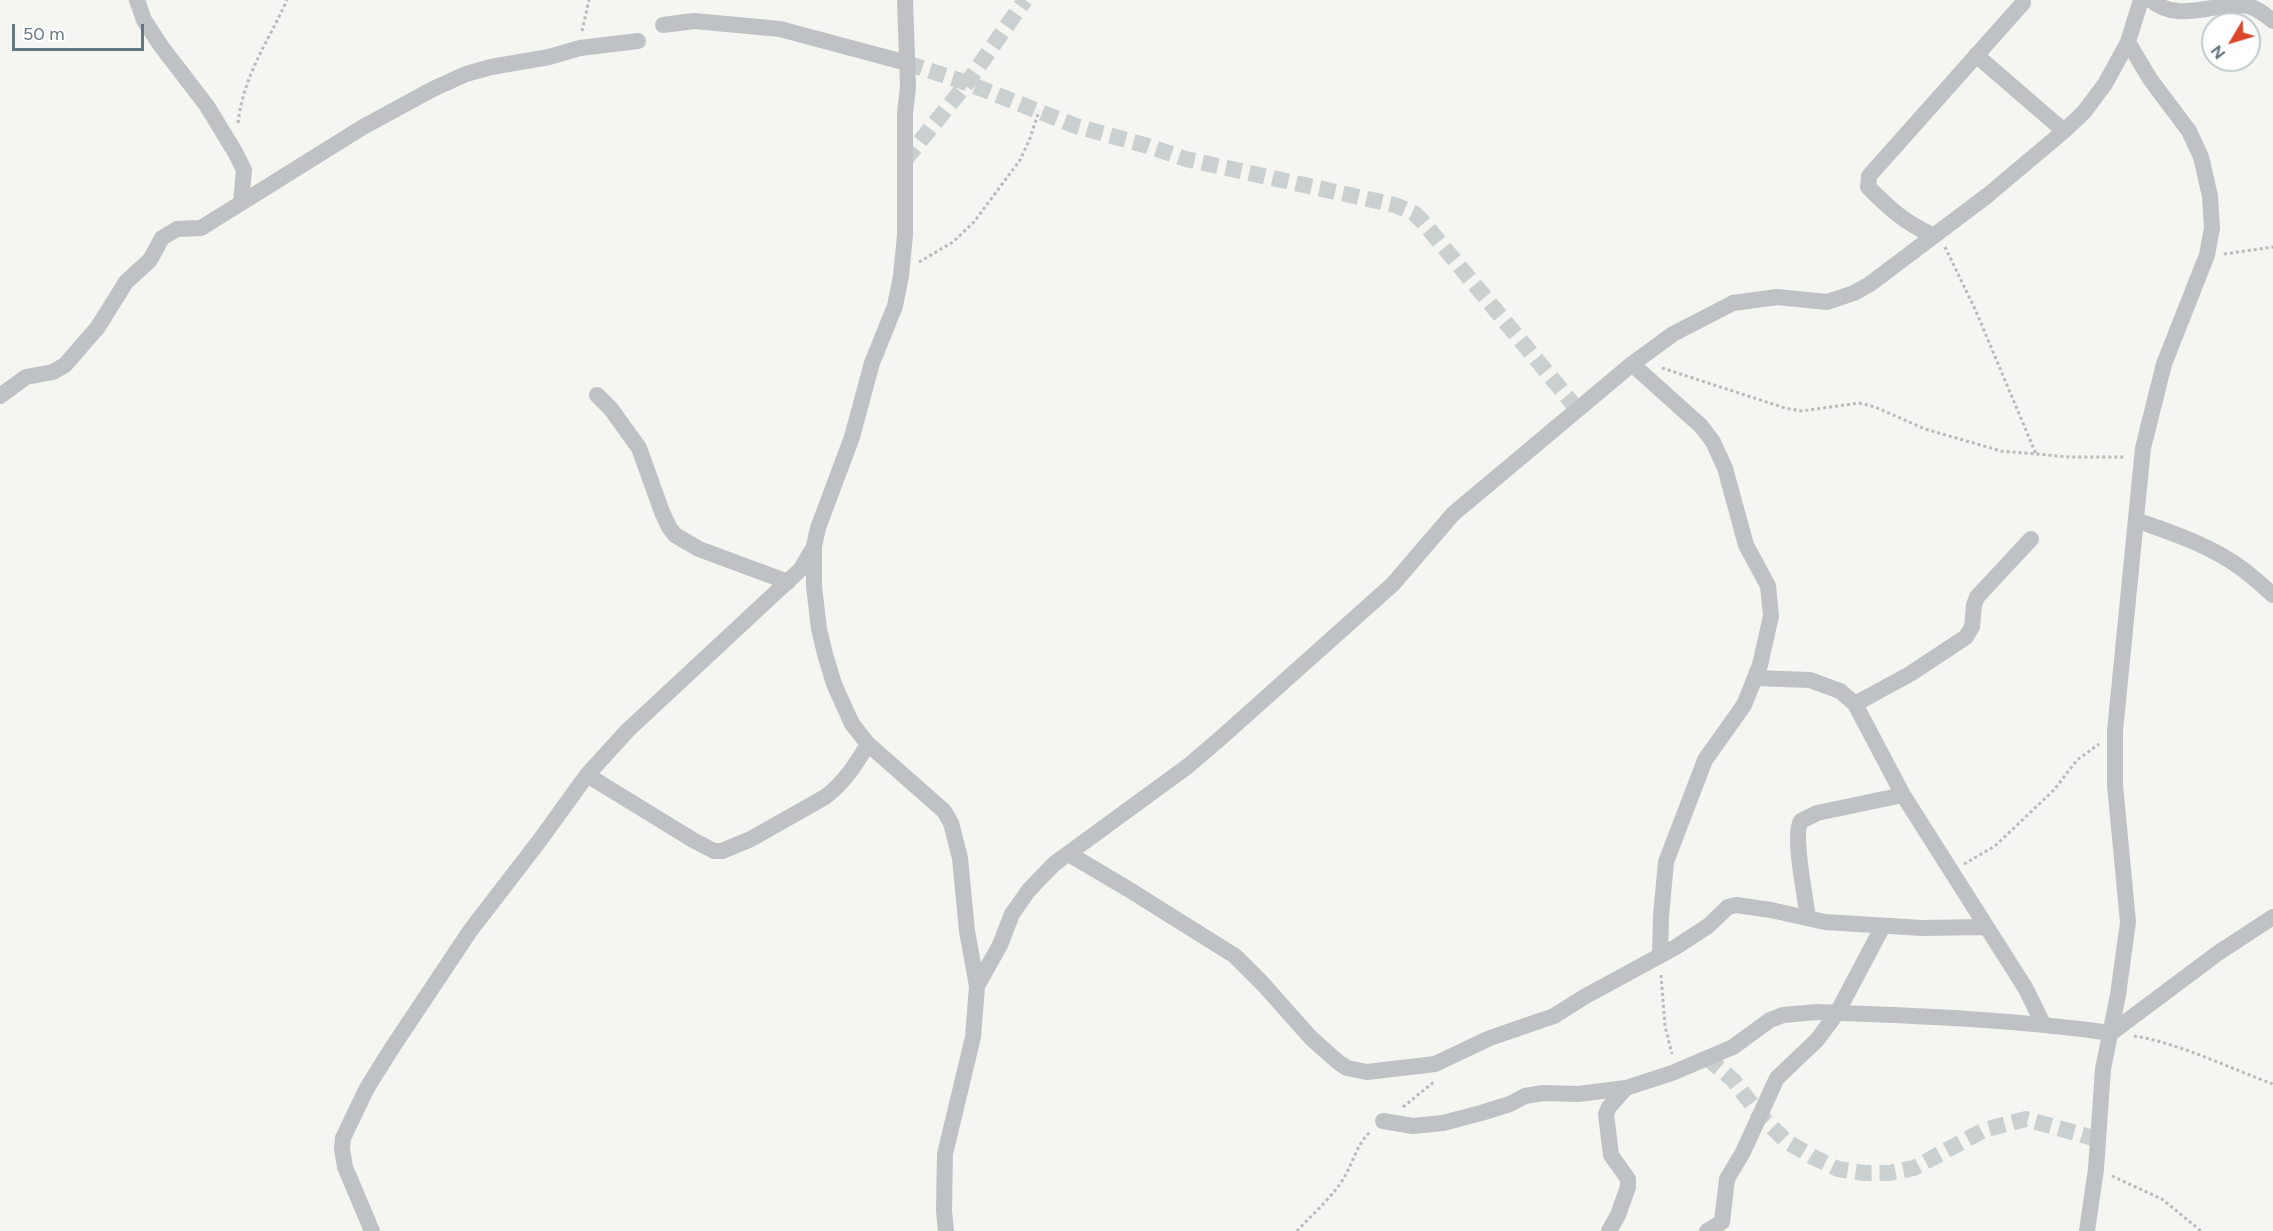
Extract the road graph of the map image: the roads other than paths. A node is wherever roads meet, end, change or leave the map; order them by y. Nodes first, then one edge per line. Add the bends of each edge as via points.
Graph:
1 (137, 0) edge
2 (905, 0) edge
3 (2141, 0) edge
4 (2151, 0) edge
5 (2024, 3) dead end
6 (2273, 21) edge
7 (663, 25) dead end
8 (638, 40) dead end
9 (2128, 42) junction
10 (1976, 55) junction
11 (907, 63) junction
12 (2064, 131) junction
13 (242, 202) junction
14 (1935, 234) junction
15 (1635, 366) junction
16 (597, 394) dead end
17 (0, 396) edge
18 (2136, 520) junction
19 (2031, 539) dead end
20 (814, 546) junction
21 (788, 582) junction
22 (2273, 595) edge
23 (1755, 678) junction
24 (1855, 704) junction
25 (868, 744) junction
26 (587, 775) junction
27 (1904, 795) junction
28 (1069, 854) junction
29 (2273, 917) edge
30 (1808, 918) junction
31 (1883, 926) junction
32 (1985, 927) junction
33 (1660, 955) junction
34 (977, 987) junction
35 (1838, 1013) junction
36 (2043, 1024) junction
37 (2111, 1033) junction
38 (1626, 1088) junction
39 (1383, 1121) dead end
40 (372, 1231) edge
41 (946, 1231) edge
42 (1609, 1231) edge
43 (1707, 1231) edge
44 (2087, 1231) edge

1 - 13 street via 144,20 207,106 235,152 244,170
2 - 11 street
3 - 9 street
4 - 6 street via 2192,11 2249,7
5 - 10 street
7 - 11 street via 694,21 780,29
8 - 13 street via 580,48 458,78 363,127
9 - 12 street via 2097,97
9 - 18 street via 2189,132 2201,157 2212,216 2207,255 2164,364 2142,457
10 - 12 street
10 - 14 street via 1869,176 1868,187 1887,206 1909,225
11 - 20 street via 901,276 895,306 872,363 852,437 822,513
12 - 14 street
13 - 17 street via 201,228 177,229 162,238 150,260 126,282 98,327 72,358 53,372 26,377
14 - 15 street via 1854,293 1827,302 1777,297 1733,303 1673,334
15 - 23 street via 1701,426 1725,468 1746,545 1768,586 1771,616
15 - 28 street via 1453,514 1393,584 1223,736
16 - 21 street via 639,448 662,512 675,535 699,549
18 - 22 street via 2216,552
18 - 37 street via 2115,731 2116,804 2128,922
19 - 24 street via 1977,597 1972,627 1966,637
20 - 21 street
20 - 25 street via 814,586 825,654 845,711
21 - 26 street via 636,722
23 - 24 street via 1810,680 1840,691
23 - 33 street via 1744,705 1705,760 1666,862
24 - 27 street
25 - 26 street via 836,789 751,839 722,851 693,840
25 - 34 street via 944,810 951,823 960,858
26 - 40 street via 470,931 367,1088 344,1134 345,1167
27 - 30 street via 1817,813 1801,821 1798,845
27 - 32 street
28 - 33 street via 1235,956 1324,1050 1347,1068 1367,1072 1447,1060 1490,1038 1554,1016
28 - 34 street via 1040,878 1012,914
29 - 37 street
30 - 31 street
30 - 33 street via 1760,908 1728,907 1708,926
31 - 32 street
31 - 35 street
32 - 36 street via 2026,989
34 - 41 street via 973,1037 945,1154
35 - 36 street
35 - 38 street via 1783,1015 1733,1047
35 - 43 street via 1817,1040 1777,1078 1727,1179 1722,1222
36 - 37 street
37 - 44 street via 2103,1069 2097,1168
38 - 39 street via 1526,1096 1443,1123 1413,1126
38 - 42 street via 1606,1114 1611,1155 1628,1179

